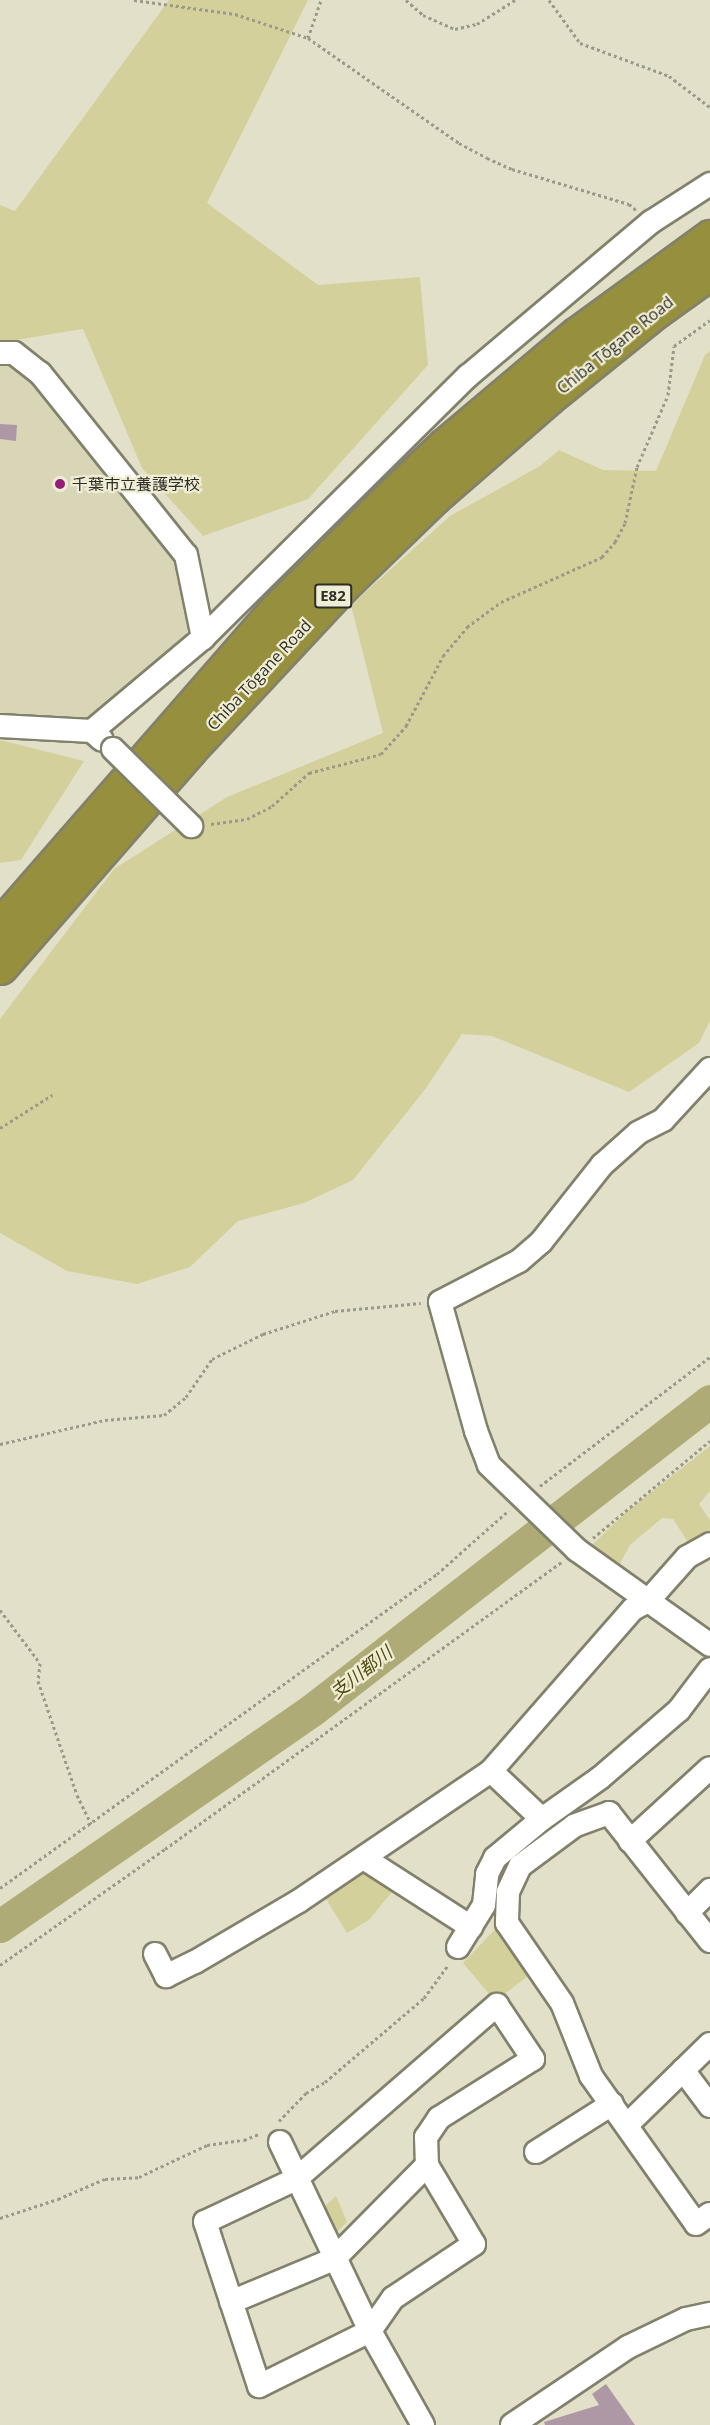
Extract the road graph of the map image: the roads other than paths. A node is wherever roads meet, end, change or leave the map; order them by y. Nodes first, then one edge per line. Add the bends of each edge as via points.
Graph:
1 (710, 184) edge
2 (710, 237) edge
3 (710, 272) edge
4 (0, 353) edge
5 (203, 638) junction
6 (0, 726) edge
7 (92, 731) junction
8 (191, 826) road end
9 (0, 926) edge
10 (0, 967) edge
11 (710, 1069) edge
12 (710, 1544) edge
13 (648, 1601) junction
14 (710, 1645) edge
15 (710, 1669) edge
16 (710, 1768) edge
17 (491, 1771) junction
18 (542, 1819) junction
19 (630, 1841) junction
20 (364, 1859) junction
21 (710, 1890) edge
22 (687, 1913) junction
23 (471, 1927) junction
24 (710, 1941) edge
25 (459, 1947) road end
26 (155, 1954) dead end
27 (710, 2044) edge
28 (683, 2070) junction
29 (612, 2104) junction
30 (710, 2106) edge
31 (627, 2125) junction
32 (276, 2132) road end
33 (536, 2152) dead end
34 (427, 2165) junction
35 (296, 2179) junction
36 (710, 2214) edge
37 (334, 2259) junction
38 (231, 2302) junction
39 (710, 2314) edge
40 (370, 2331) junction
41 (423, 2425) edge
42 (512, 2425) edge

1 - 5 street via 651,222 468,376
2 - 9 highway, Chiba Tōgane Road / E82 via 577,334 445,445 369,516 275,611
3 - 10 highway, Chiba Tōgane Road / E82 via 549,397 435,496 341,587 189,750
4 - 5 street via 14,353 40,373 186,555
5 - 7 street
6 - 7 street
7 - 8 street, bridge
11 - 13 street via 663,1120 638,1133 602,1165 541,1242 519,1261 440,1302 489,1465 577,1550
12 - 13 street via 687,1557
13 - 14 street
13 - 17 street via 633,1609
15 - 18 street via 679,1710 600,1778
16 - 19 street
17 - 18 street
17 - 20 street
18 - 23 street via 495,1858 487,1874 484,1905
19 - 22 street
19 - 29 street via 609,1813 574,1826 520,1866 508,1892 507,1923 562,2003 591,2076
20 - 23 street
20 - 26 street via 250,1932 176,1972 166,1976
21 - 22 street
22 - 24 street
23 - 25 street
27 - 28 street
28 - 30 street
28 - 31 street
29 - 31 street
29 - 33 street
31 - 36 street via 696,2224
32 - 35 street
34 - 35 street via 426,2137 439,2118 533,2059 497,2005
34 - 37 street
34 - 40 street via 474,2244 393,2298
35 - 37 street
35 - 38 street via 204,2222
37 - 38 street
37 - 40 street
38 - 40 street via 260,2386
39 - 42 street via 686,2319 628,2347
40 - 41 street

